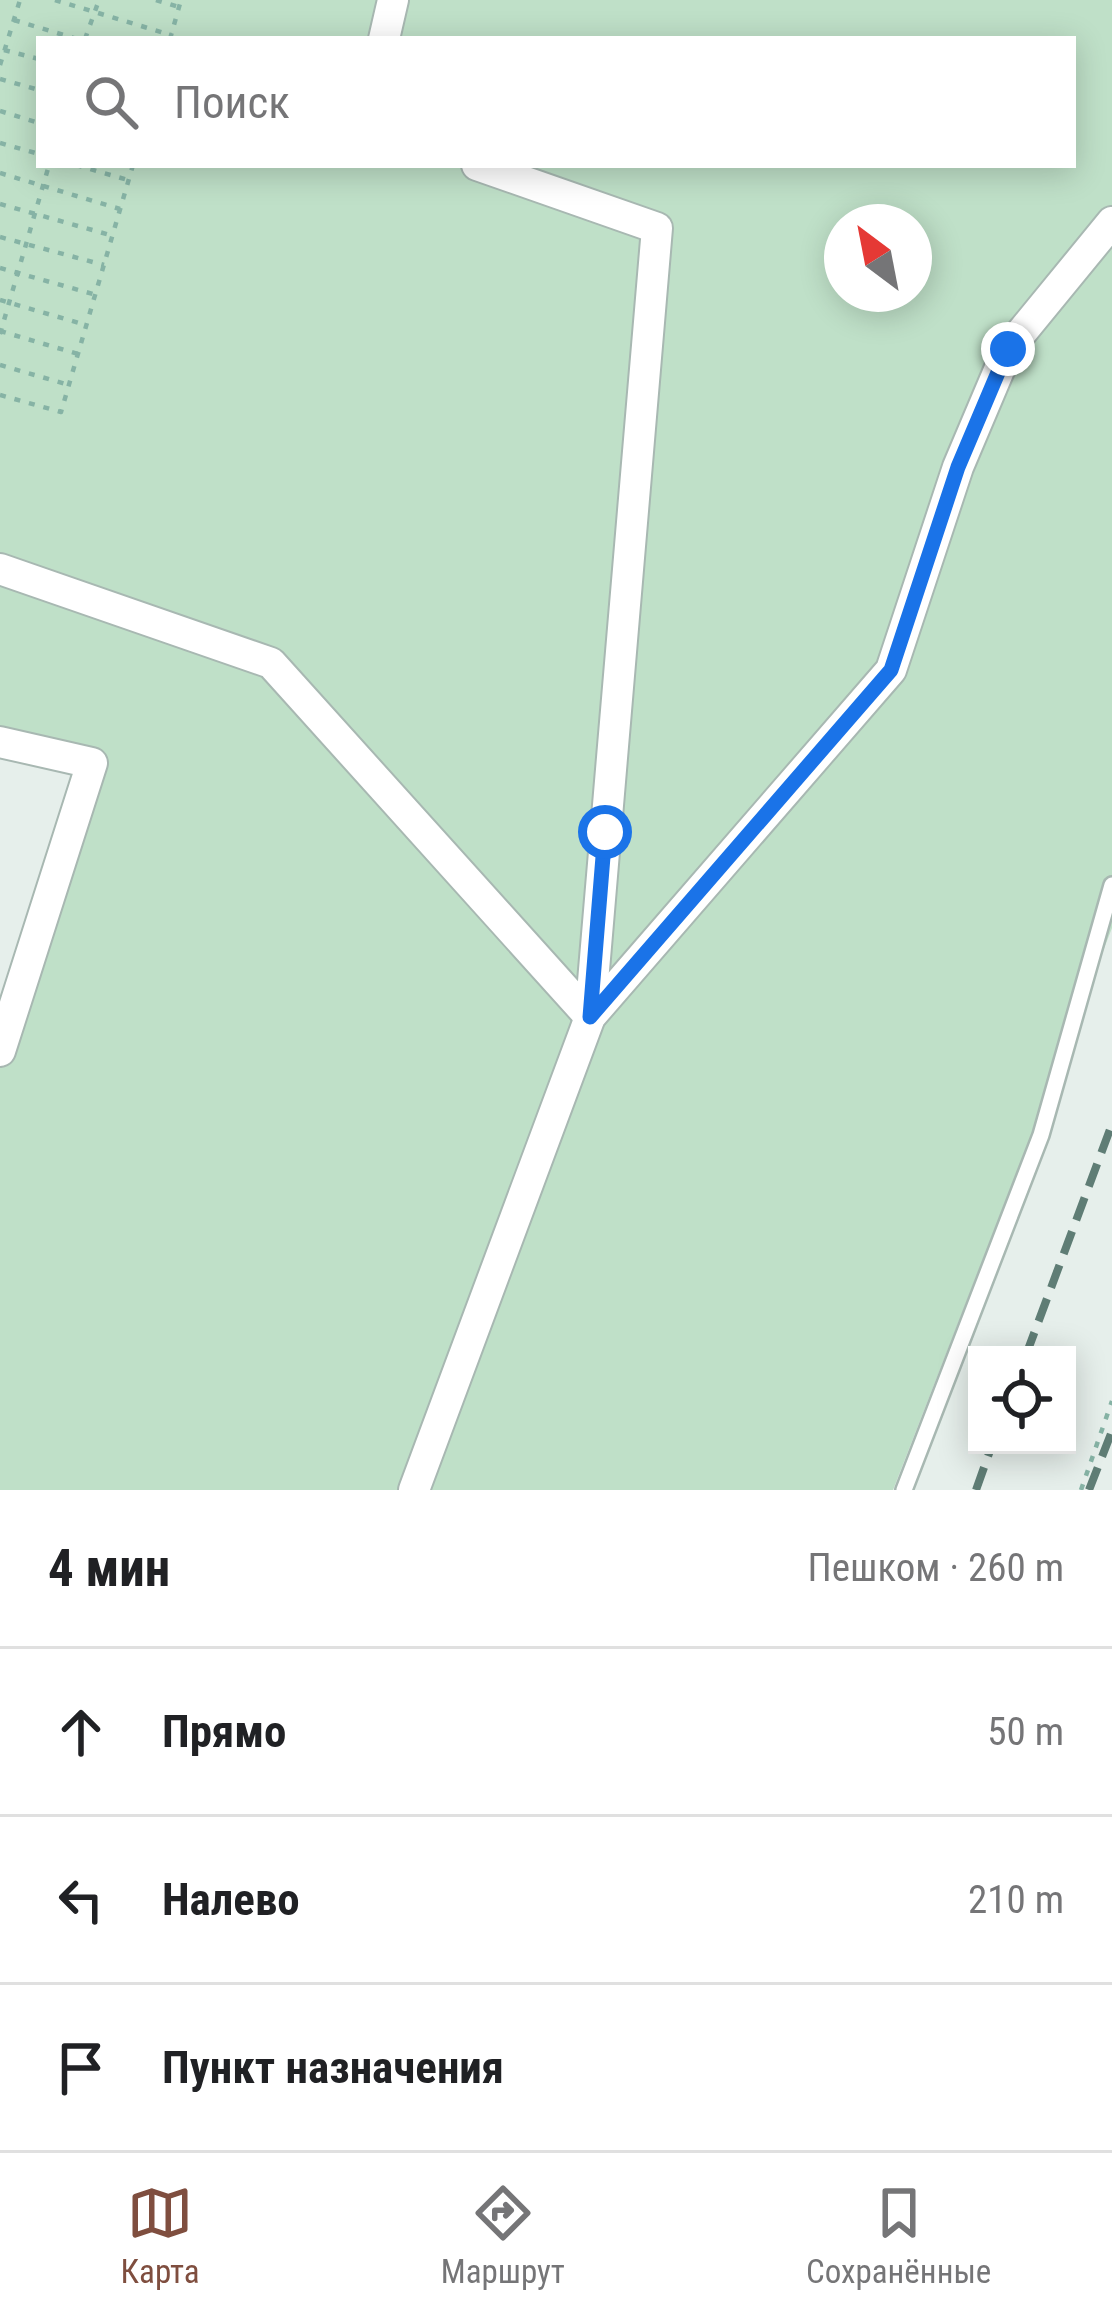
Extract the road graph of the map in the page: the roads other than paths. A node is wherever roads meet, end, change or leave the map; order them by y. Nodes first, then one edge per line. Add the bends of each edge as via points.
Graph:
1 (393, 0) edge
2 (385, 36) edge
3 (486, 168) edge
4 (1112, 222) edge
5 (0, 569) edge
6 (0, 742) edge
7 (1112, 885) edge
8 (590, 1017) junction
9 (0, 1051) edge
10 (414, 1490) edge
11 (904, 1490) edge

1 - 2 street
3 - 8 street via 657,228
4 - 8 street via 1008,349 958,467 891,670
5 - 8 street via 271,663
6 - 9 street via 92,763
7 - 11 lane via 1041,1136
8 - 10 street

